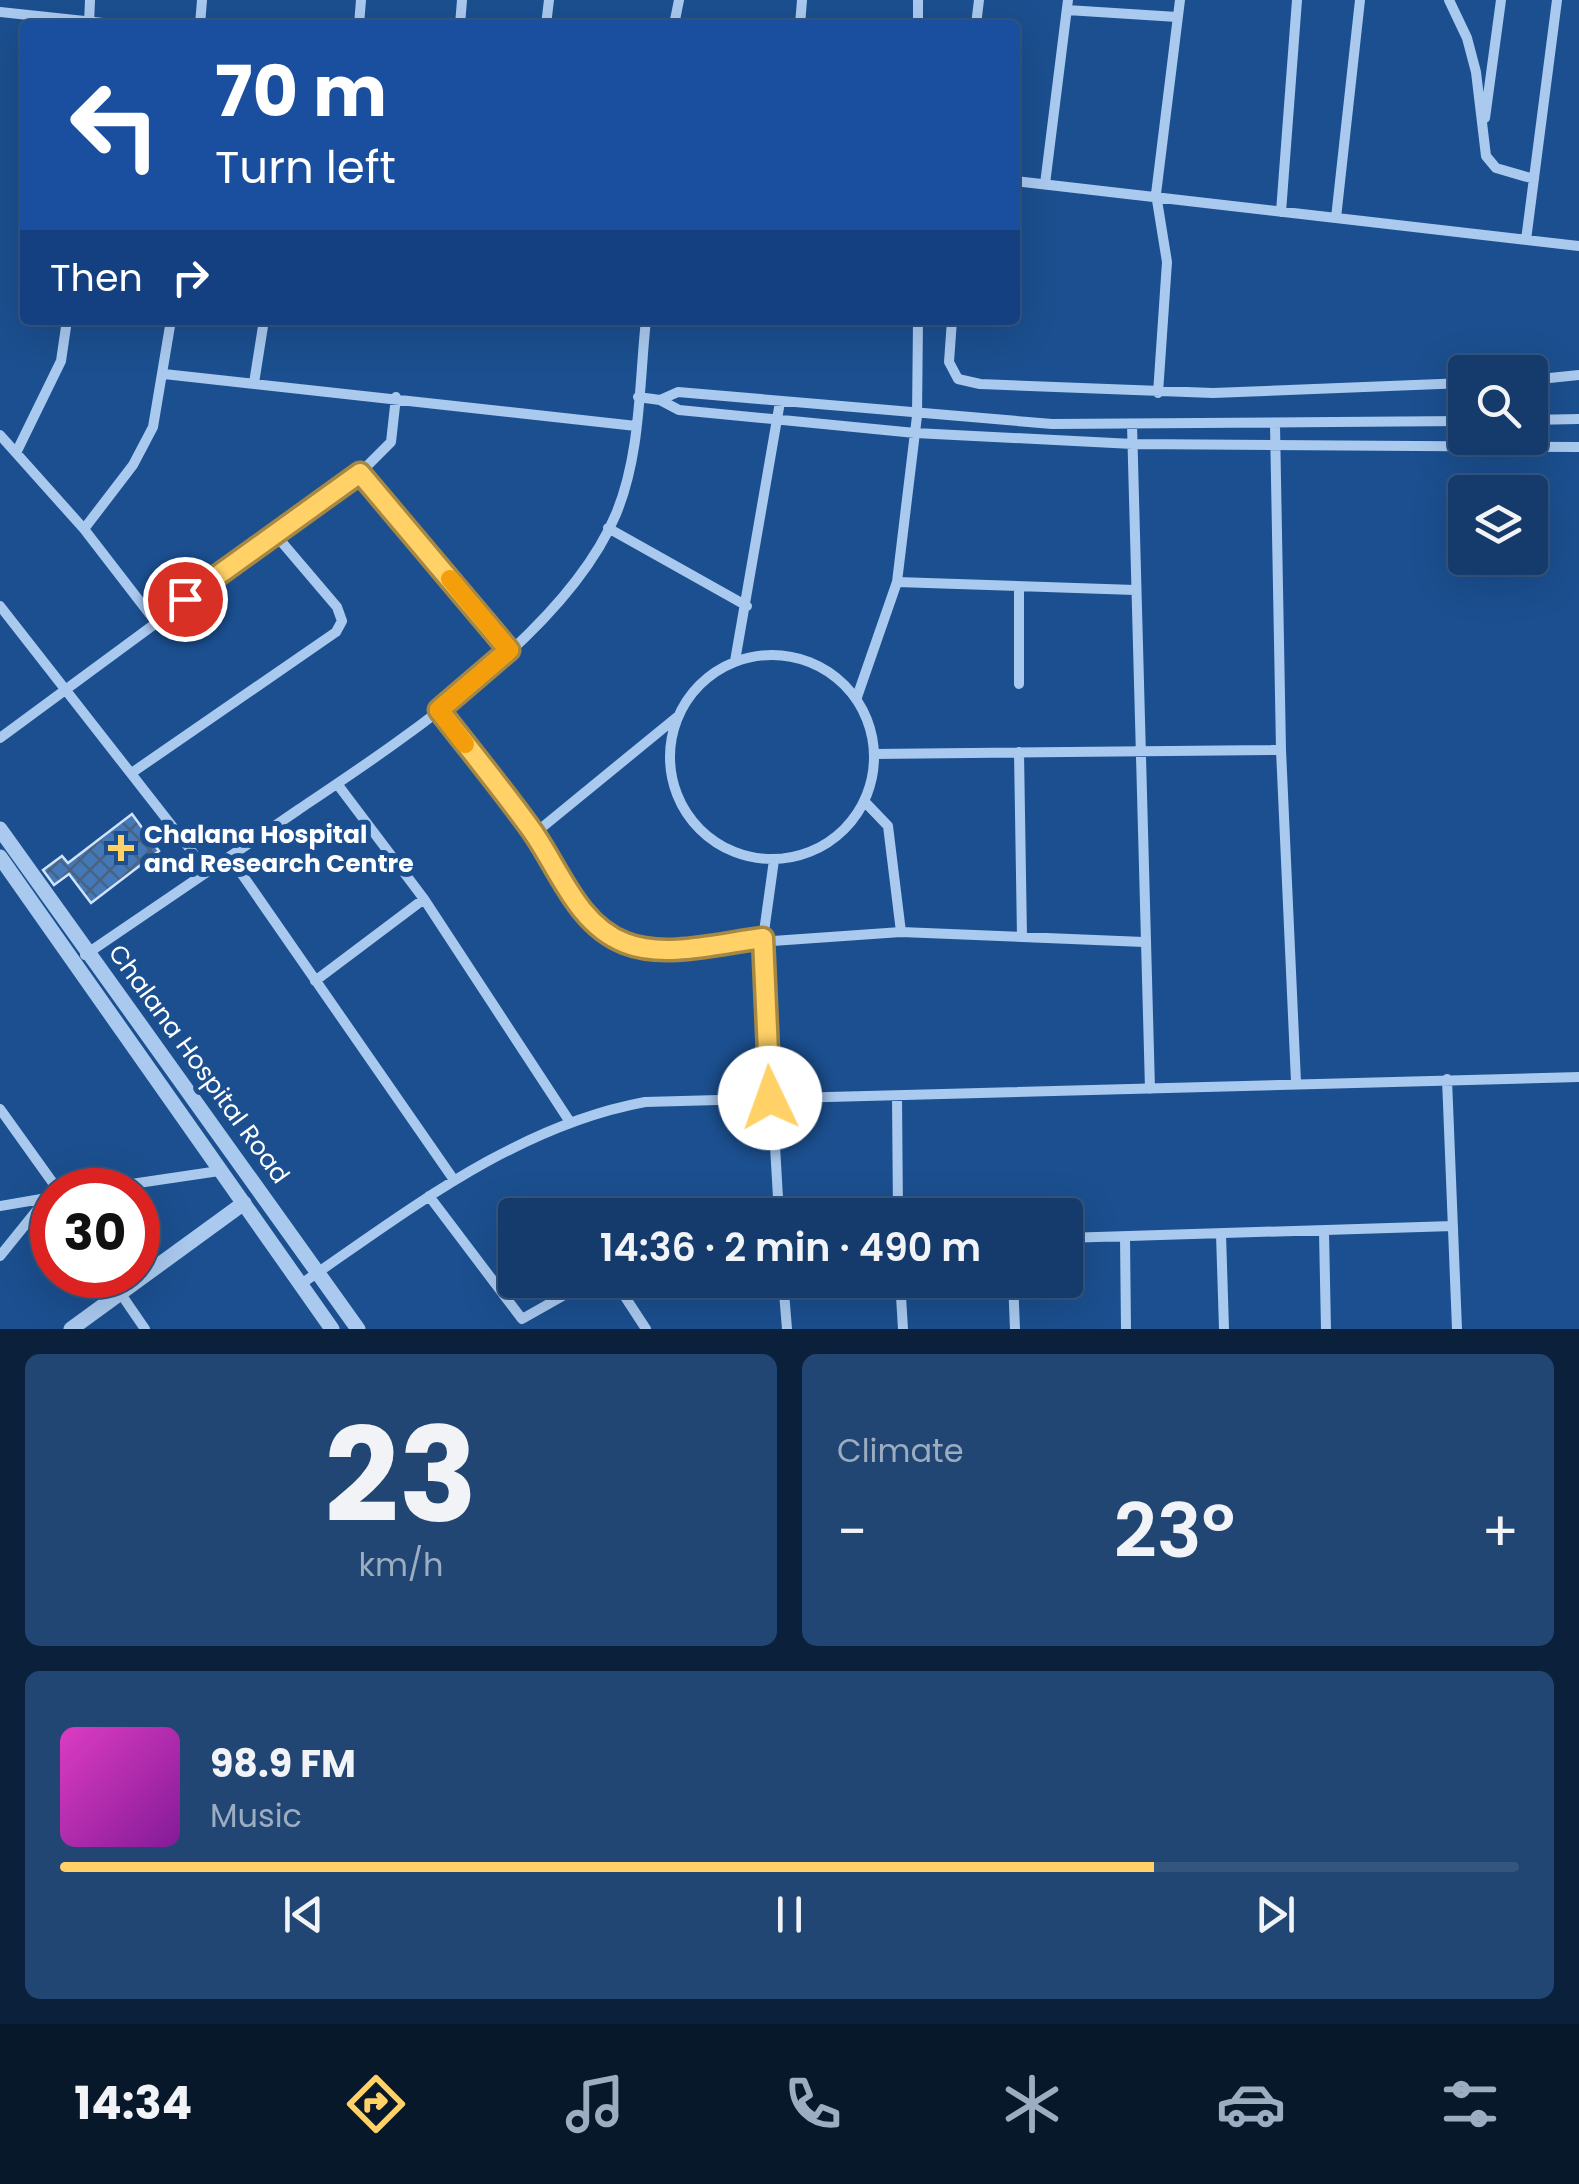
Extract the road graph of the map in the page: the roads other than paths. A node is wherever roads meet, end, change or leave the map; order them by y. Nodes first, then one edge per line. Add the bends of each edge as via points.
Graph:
1 (1180, 0) edge
2 (1297, 0) edge
3 (1360, 0) edge
4 (1449, 0) edge
5 (1501, 0) edge
6 (1557, 0) edge
7 (1067, 5) edge
8 (0, 12) edge
9 (1178, 17) junction
10 (65, 20) edge
11 (1482, 139) junction
12 (1534, 179) junction
13 (1020, 182) edge
14 (1044, 184) junction
15 (1156, 194) junction
16 (1281, 212) junction
17 (1336, 218) junction
18 (1526, 240) junction
19 (1579, 246) edge
20 (66, 325) edge
21 (170, 325) edge
22 (263, 325) edge
23 (645, 325) edge
24 (918, 325) edge
25 (952, 325) edge
26 (164, 374) junction
27 (1579, 375) edge
28 (1548, 378) edge
29 (254, 382) junction
30 (1448, 384) edge
31 (1158, 393) junction
32 (396, 397) junction
33 (638, 397) junction
34 (660, 400) junction
35 (780, 402) junction
36 (917, 416) junction
37 (1579, 419) edge
38 (777, 420) junction
39 (1548, 420) edge
40 (1448, 421) edge
41 (1132, 424) junction
42 (1275, 425) junction
43 (636, 426) junction
44 (915, 433) junction
45 (0, 435) edge
46 (1132, 444) junction
47 (1276, 447) junction
48 (1579, 447) edge
49 (16, 453) junction
50 (360, 473) junction
51 (608, 528) junction
52 (84, 529) junction
53 (274, 533) junction
54 (897, 582) junction
55 (1018, 587) junction
56 (1135, 590) junction
57 (0, 606) edge
58 (747, 606) junction
59 (156, 621) junction
60 (509, 650) junction
61 (736, 661) junction
62 (1019, 684) dead end
63 (68, 688) junction
64 (857, 697) junction
65 (439, 710) junction
66 (678, 716) junction
67 (0, 738) edge
68 (1142, 750) junction
69 (1281, 750) junction
70 (1019, 752) junction
71 (874, 754) junction
72 (133, 772) junction
73 (338, 786) junction
74 (864, 802) junction
75 (0, 829) edge
76 (534, 834) junction
77 (0, 857) edge
78 (230, 857) junction
79 (774, 860) junction
80 (208, 872) junction
81 (424, 900) junction
82 (901, 932) junction
83 (1022, 936) junction
84 (763, 938) junction
85 (1144, 942) junction
86 (81, 958) junction
87 (315, 981) junction
88 (1579, 1077) edge
89 (1447, 1079) junction
90 (1296, 1082) junction
91 (1150, 1089) junction
92 (897, 1096) junction
93 (770, 1098) junction
94 (0, 1109) edge
95 (570, 1122) junction
96 (42, 1168) edge
97 (220, 1170) junction
98 (160, 1179) edge
99 (454, 1180) junction
100 (429, 1196) junction
101 (778, 1198) edge
102 (898, 1198) edge
103 (30, 1201) edge
104 (244, 1203) junction
105 (0, 1206) edge
106 (30, 1220) edge
107 (1453, 1226) junction
108 (1324, 1232) junction
109 (1220, 1234) junction
110 (1125, 1237) junction
111 (1083, 1238) edge
112 (0, 1256) edge
113 (160, 1265) edge
114 (318, 1272) junction
115 (301, 1284) junction
116 (115, 1298) edge
117 (124, 1298) edge
118 (564, 1298) edge
119 (626, 1298) edge
120 (785, 1298) edge
121 (901, 1298) edge
122 (1014, 1298) edge
123 (526, 1324) edge
124 (71, 1329) edge
125 (145, 1329) edge
126 (332, 1329) edge
127 (358, 1329) edge
128 (646, 1329) edge
129 (786, 1329) edge
130 (903, 1329) edge
131 (1015, 1329) edge
132 (1126, 1329) edge
133 (1224, 1329) edge
134 (1326, 1329) edge
135 (1457, 1329) edge

1 - 9 street
2 - 16 street
3 - 17 street
4 - 11 street via 1476,72
5 - 11 street
6 - 12 street
7 - 9 street
7 - 14 street
8 - 10 street
9 - 15 street
11 - 12 street via 1496,168
12 - 18 street
13 - 14 street
14 - 15 street
15 - 16 street
15 - 31 street via 1167,262
16 - 17 street
17 - 18 street
18 - 19 street
20 - 49 street via 61,361
21 - 26 street
22 - 29 street
23 - 33 street
24 - 36 street
25 - 31 street via 948,362 958,380
26 - 29 street
26 - 52 street via 144,447
27 - 28 street
29 - 32 street
30 - 31 street
32 - 43 street
32 - 50 street via 390,442
33 - 34 street
33 - 43 street
34 - 35 street via 678,392
34 - 38 street via 678,410
35 - 36 street
35 - 38 street
36 - 41 street
36 - 44 street
37 - 39 street
38 - 44 street
38 - 58 street
40 - 42 street
41 - 42 street
41 - 46 street
42 - 47 street
43 - 51 street
44 - 46 street
44 - 54 street
45 - 49 street
46 - 47 street
46 - 56 street
47 - 48 street
47 - 69 street
49 - 52 street
50 - 53 street
50 - 60 street
51 - 58 street
51 - 60 street via 545,618
52 - 59 street
53 - 59 street
53 - 72 street via 337,608 342,621 336,632
54 - 55 street
54 - 64 street
55 - 56 street
55 - 62 street
56 - 68 street
57 - 63 street
58 - 61 street
59 - 63 street
60 - 65 street
61 - 64 street via 767,654 800,658
61 - 66 street via 696,689
63 - 67 street
63 - 72 street
64 - 71 street
65 - 73 street
65 - 76 street
66 - 76 street
66 - 79 street via 670,764 683,808 715,843
68 - 69 street
68 - 70 street
68 - 85 street
69 - 90 street
70 - 71 street
70 - 83 street
71 - 74 street
72 - 80 street
73 - 78 street
73 - 81 street
74 - 79 street via 820,848
74 - 82 street via 888,826
75 - 86 street, Chalana Hospital Road
76 - 84 street via 584,914 627,944 656,950
77 - 86 street, Chalana Hospital Road
78 - 80 street
78 - 87 street
79 - 84 street
80 - 86 street
81 - 87 street
81 - 95 street
82 - 83 street
82 - 84 street
83 - 85 street
84 - 93 street
85 - 91 street
86 - 97 street, Chalana Hospital Road
86 - 114 street, Chalana Hospital Road
87 - 99 street
88 - 89 street
89 - 90 street
89 - 107 street
90 - 91 street
91 - 92 street
92 - 93 street
92 - 102 street
93 - 95 street via 645,1102
93 - 101 street
94 - 96 street
95 - 99 street
97 - 98 street
97 - 104 street, Chalana Hospital Road
99 - 100 street
100 - 114 street
100 - 123 street
103 - 105 street
104 - 113 street
104 - 115 street, Chalana Hospital Road
106 - 112 street
107 - 108 street
107 - 135 street
108 - 109 street
108 - 134 street
109 - 110 street
109 - 133 street
110 - 111 street
110 - 132 street
114 - 115 street
114 - 127 street, Chalana Hospital Road
115 - 126 street, Chalana Hospital Road
116 - 124 street
117 - 125 street
118 - 123 street
119 - 128 street
120 - 129 street
121 - 130 street
122 - 131 street

